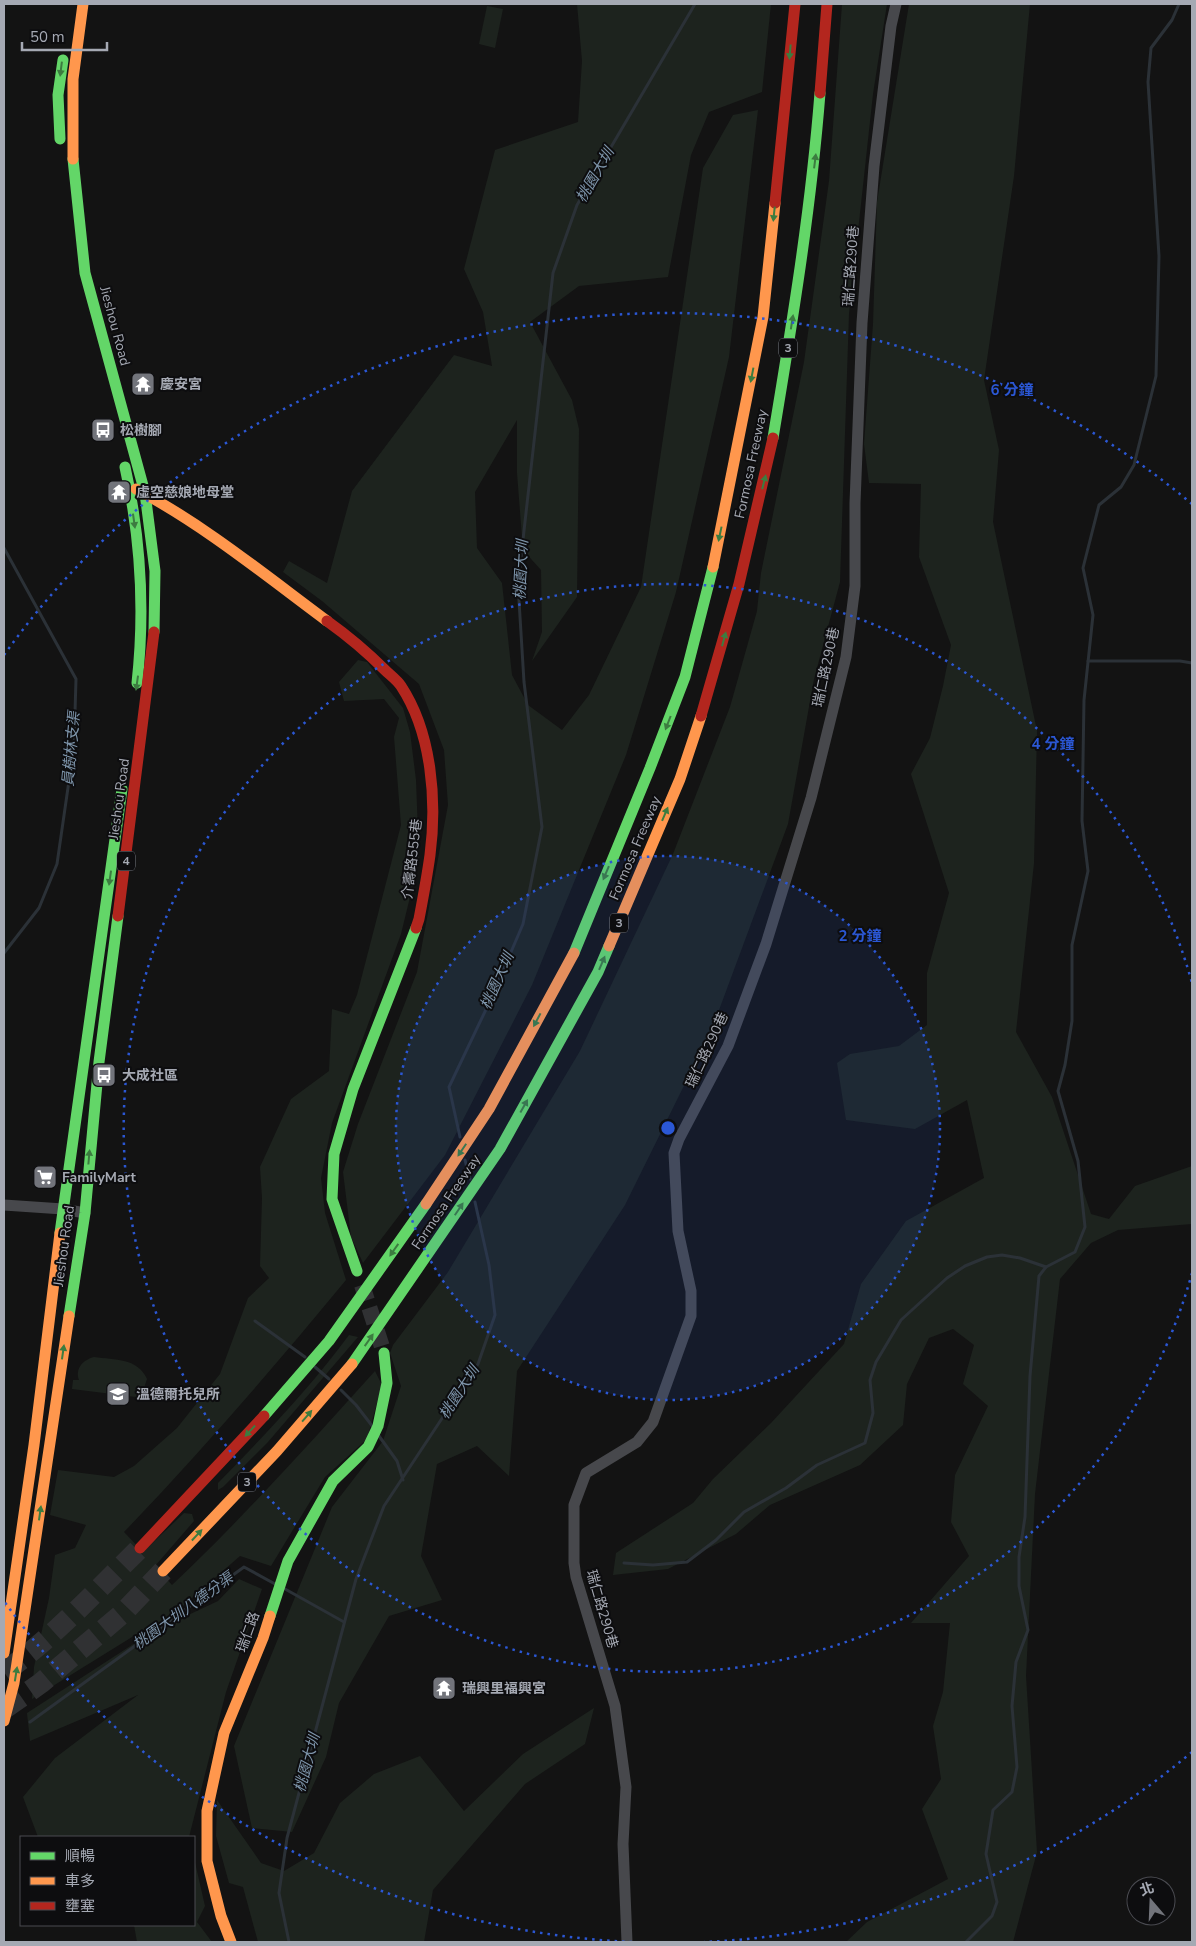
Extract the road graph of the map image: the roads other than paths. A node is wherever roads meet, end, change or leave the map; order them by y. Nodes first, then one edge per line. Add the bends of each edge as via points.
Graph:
1 (83, 4) edge
2 (795, 4) edge
3 (826, 4) edge
4 (896, 4) edge
5 (64, 50) dead end
6 (61, 152) dead end
7 (72, 262) dead end
8 (106, 393) dead end
9 (122, 458) dead end
10 (129, 485) junction
11 (145, 493) junction
12 (4, 1205) edge
13 (63, 1209) junction
14 (85, 1213) junction
15 (357, 1271) tunnel mouth
16 (384, 1353) tunnel mouth
17 (140, 1548) tunnel mouth
18 (163, 1571) tunnel mouth
19 (4, 1653) edge
20 (4, 1721) edge
21 (231, 1942) edge
22 (627, 1942) edge

1 - 11 main road, Jieshou Road / 4 via 72,79 72,145 85,273
2 -> 17 main road, Formosa Freeway / 3 via 763,317 712,570 685,677 572,957 489,1109 329,1341 195,1495
18 -> 3 main road, Formosa Freeway / 3 via 212,1513 276,1451 353,1363 500,1149 598,972 680,779 711,686 770,458 815,158
4 - 22 street, 瑞仁路290巷 via 874,166 862,323 855,586 846,657 811,798 766,944 728,1046 674,1153 678,1231 691,1291 691,1316 654,1422 637,1442 586,1473 574,1505 576,1577 615,1706 626,1787 623,1844
5 -> 6 main road via 58,95
7 - 8 main road, Jieshou Road
9 - 10 main road, Jieshou Road / 4
10 - 11 main road, 介壽路555巷
10 -> 13 main road, Jieshou Road / 4 via 142,575 139,671
14 -> 11 main road, Jieshou Road / 4 via 99,1062 154,644 156,571
11 - 15 main road, 介壽路555巷 via 210,535 360,644 400,685 415,713 424,742 432,812 430,854 419,919 353,1089 334,1154 332,1199
12 - 13 street
13 - 14 street
13 - 19 main road, Jieshou Road / 4
20 -> 14 main road, Jieshou Road / 4 via 14,1683
16 - 21 main road, 瑞仁路 via 387,1383 378,1426 368,1447 334,1481 288,1561 263,1638 224,1733 208,1811 207,1861

